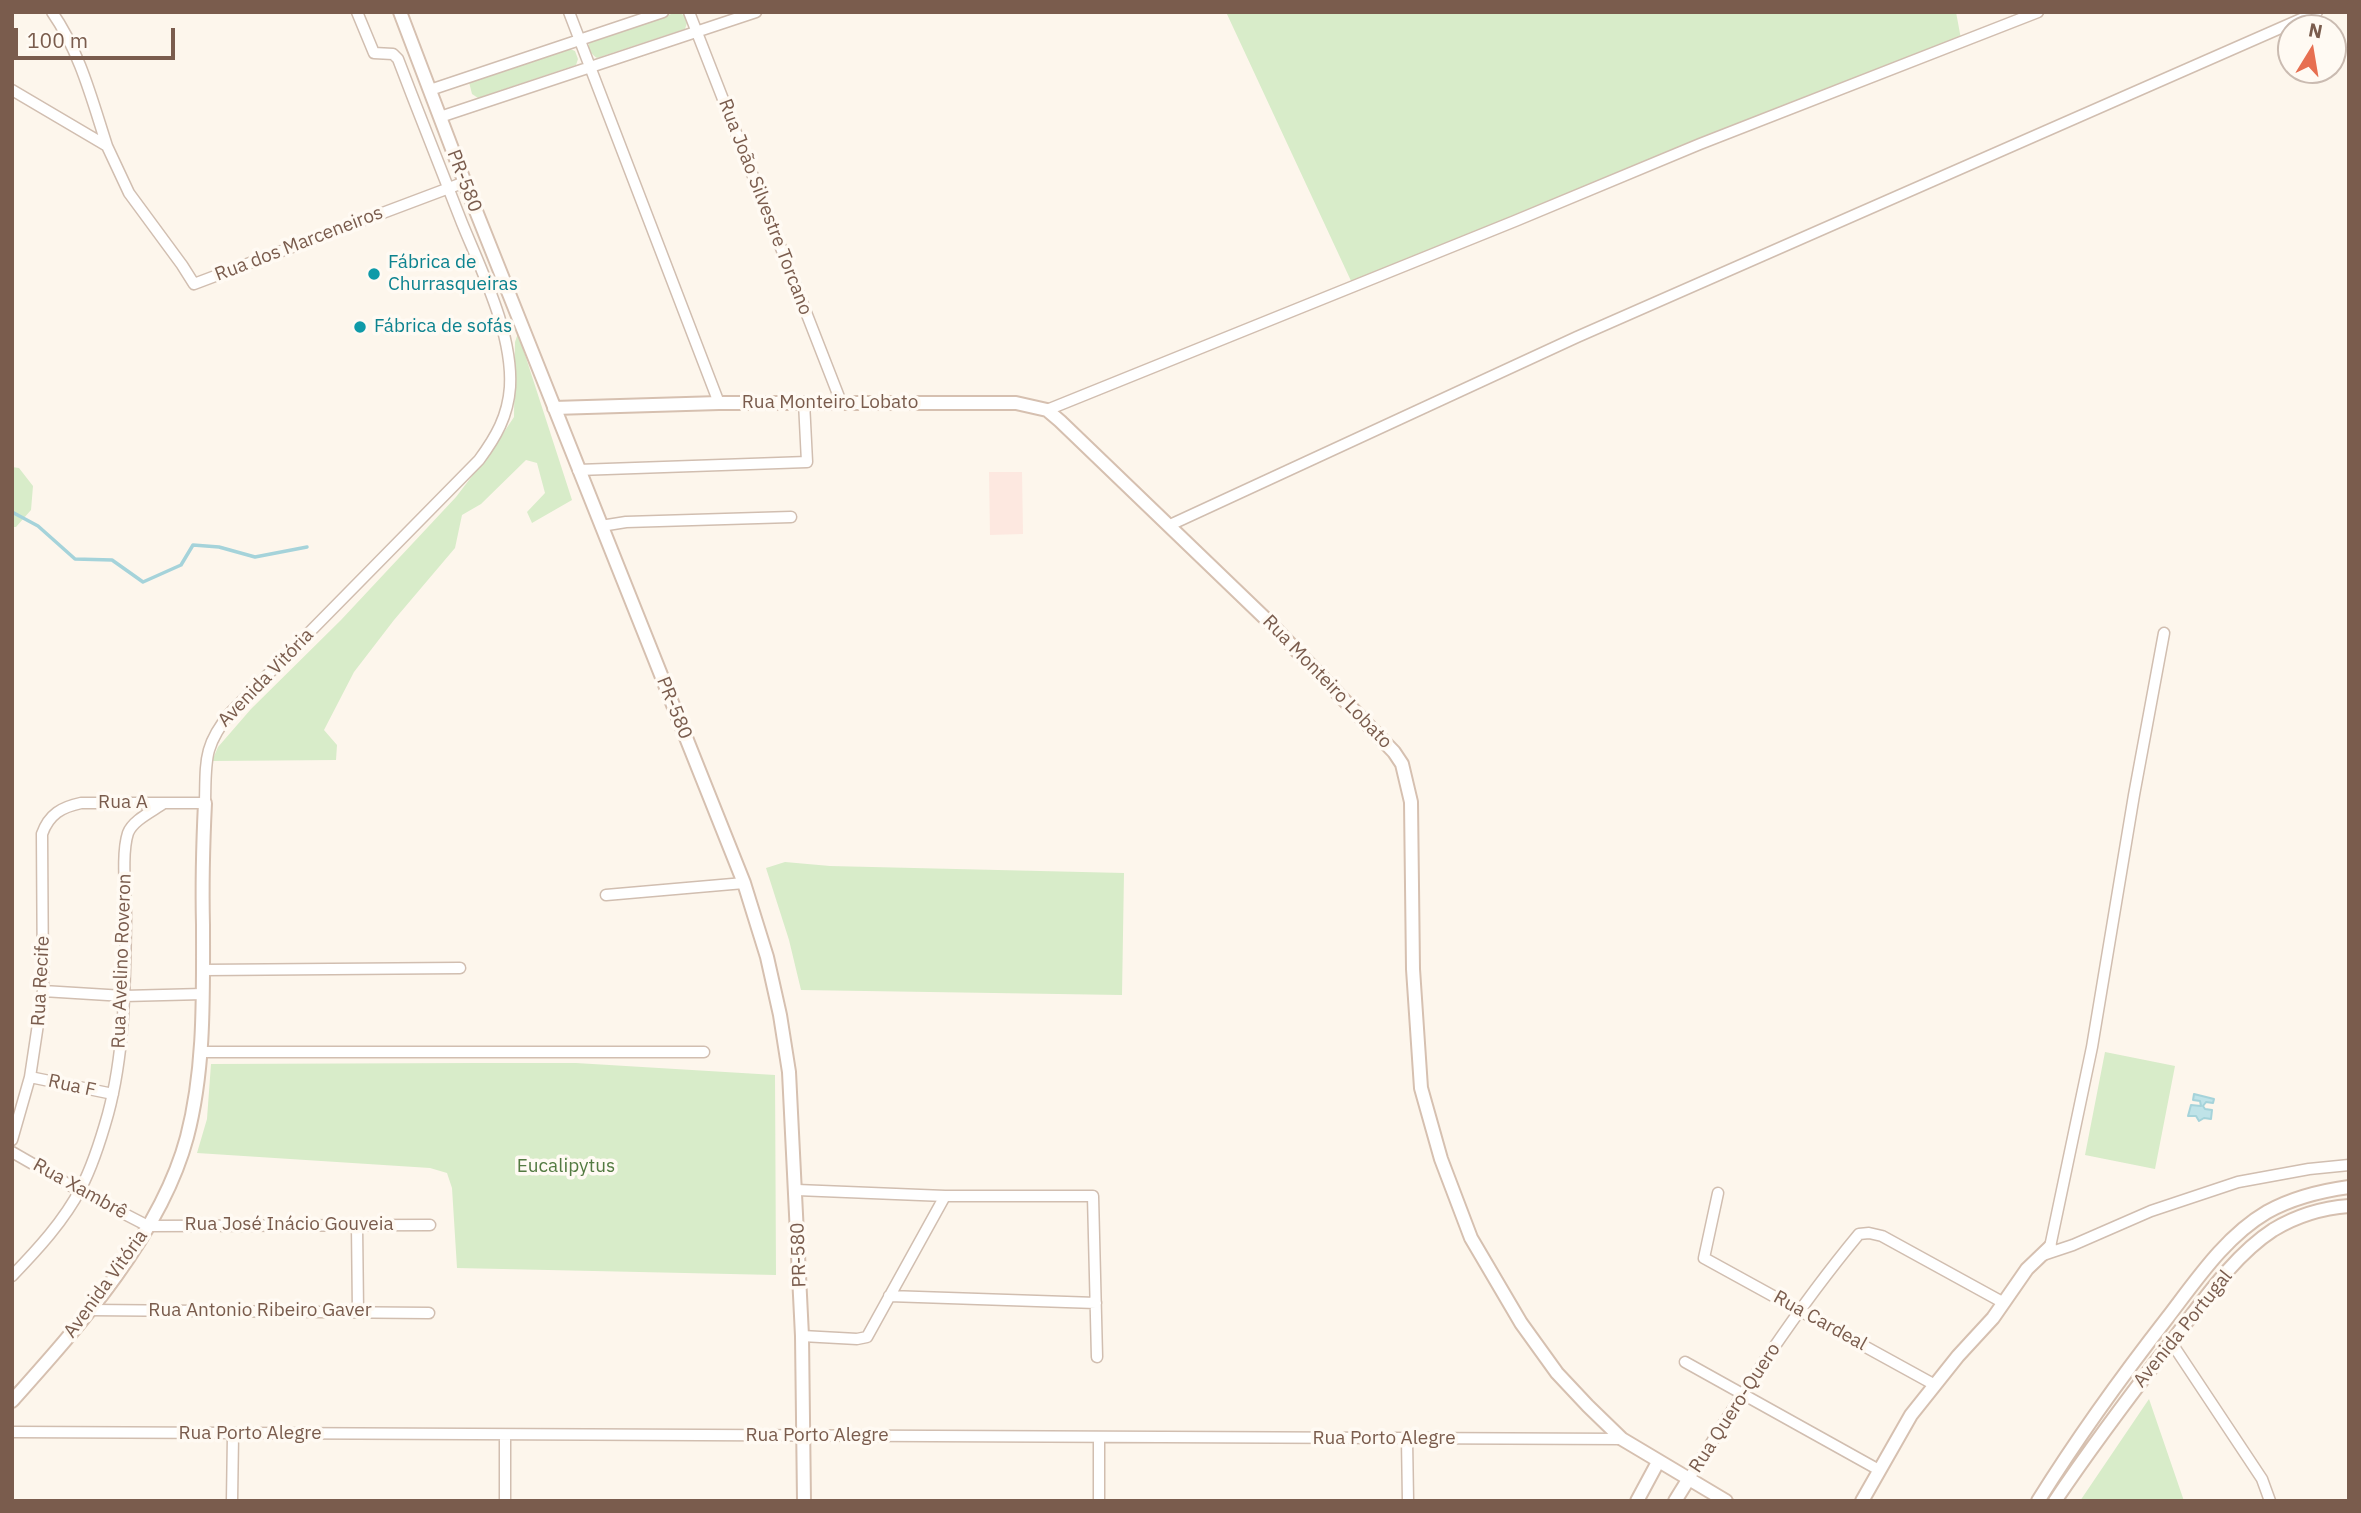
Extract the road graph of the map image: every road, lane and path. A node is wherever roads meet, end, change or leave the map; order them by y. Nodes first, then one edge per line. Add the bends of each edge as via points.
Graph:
1 (51, 12) edge
2 (357, 12) edge
3 (400, 12) edge
4 (569, 12) edge
5 (663, 12) edge
6 (689, 12) edge
7 (756, 12) edge
8 (2038, 12) edge
9 (2317, 12) edge
10 (696, 32) junction
11 (579, 40) junction
12 (588, 67) junction
13 (12, 90) edge
14 (430, 90) junction
15 (440, 117) junction
16 (107, 146) junction
17 (465, 182) junction
18 (449, 188) junction
19 (804, 402) junction
20 (841, 402) junction
21 (719, 403) junction
22 (554, 408) junction
23 (1048, 410) junction
24 (578, 470) junction
25 (791, 517) dead end
26 (1170, 525) junction
27 (601, 526) junction
28 (2164, 633) dead end
29 (165, 803) junction
30 (205, 803) junction
31 (47, 821) joint
32 (744, 883) junction
33 (606, 895) dead end
34 (460, 968) dead end
35 (204, 970) junction
36 (44, 991) junction
37 (203, 994) junction
38 (124, 996) junction
39 (200, 1052) junction
40 (704, 1052) dead end
41 (30, 1077) junction
42 (113, 1094) junction
43 (12, 1140) edge
44 (12, 1152) edge
45 (2349, 1165) edge
46 (2349, 1187) edge
47 (796, 1190) junction
48 (80, 1191) junction
49 (1718, 1193) dead end
50 (945, 1196) junction
51 (2349, 1206) edge
52 (358, 1225) junction
53 (430, 1225) dead end
54 (148, 1226) junction
55 (2046, 1251) junction
56 (12, 1276) edge
57 (889, 1296) junction
58 (2004, 1303) junction
59 (1096, 1304) junction
60 (90, 1310) junction
61 (1800, 1310) junction
62 (358, 1312) junction
63 (429, 1313) dead end
64 (802, 1336) junction
65 (2171, 1342) junction
66 (1097, 1357) dead end
67 (1685, 1362) dead end
68 (1935, 1385) junction
69 (1742, 1393) junction
70 (12, 1401) edge
71 (12, 1432) edge
72 (233, 1435) junction
73 (505, 1435) junction
74 (803, 1436) junction
75 (1099, 1437) junction
76 (1407, 1439) junction
77 (1622, 1439) junction
78 (1658, 1462) junction
79 (1879, 1470) junction
80 (1688, 1479) junction
81 (232, 1501) edge
82 (505, 1501) edge
83 (804, 1501) edge
84 (1099, 1501) edge
85 (1408, 1501) edge
86 (1637, 1501) edge
87 (1675, 1501) edge
88 (1726, 1501) edge
89 (1862, 1501) edge
90 (2038, 1501) edge
91 (2055, 1501) edge
92 (2270, 1501) edge

1 - 16 street via 83,73
2 - 18 street, Avenida Vitória via 374,53 393,54 398,59
3 - 14 street, PR-580 / PR-580
4 - 11 street
5 - 11 street
6 - 10 street, Rua João Silvestre Torcano
7 - 10 street
8 - 23 street via 1700,144
9 - 26 street via 1577,337
10 - 12 street
10 - 20 street, Rua João Silvestre Torcano
11 - 12 street
11 - 14 street
12 - 15 street
12 - 21 street
13 - 16 street
14 - 15 street, PR-580 / PR-580
15 - 17 street, PR-580 / PR-580
16 - 18 street, Rua dos Marceneiros via 129,192 194,284
17 - 18 street, Rua dos Marceneiros
17 - 22 street, PR-580 / PR-580
18 - 30 street, Avenida Vitória via 489,290 506,350 510,386 505,417 479,460 216,731 208,749
19 - 20 street, Rua Monteiro Lobato
19 - 21 street, Rua Monteiro Lobato
19 - 24 street via 807,462
20 - 23 street, Rua Monteiro Lobato via 1016,403
21 - 22 street, Rua Monteiro Lobato
22 - 24 street, PR-580 / PR-580
23 - 26 street, Rua Monteiro Lobato
24 - 27 street, PR-580 / PR-580
25 - 27 street
26 - 77 street, Rua Monteiro Lobato via 1385,741 1402,764 1411,802 1413,969 1421,1088 1441,1159 1471,1238 1521,1323 1557,1373
27 - 32 street, PR-580 / PR-580
28 - 55 street via 2092,1047
29 - 30 street, Rua A
29 - 31 street, Rua A via 82,803 68,806
29 - 38 street, Rua Avelino Roveron via 128,832
30 - 35 street, Avenida Vitória
31 - 36 street, Rua Recife via 42,834
32 - 33 street
32 - 47 street, PR-580 / PR-580 via 780,1016 789,1072
34 - 35 street
35 - 37 street, Avenida Vitória
36 - 38 street
36 - 41 street, Rua Recife
37 - 38 street
37 - 39 street, Avenida Vitória
38 - 42 street, Rua Avelino Roveron
39 - 40 street
39 - 54 street, Avenida Vitória via 186,1140
41 - 42 street, Rua F
41 - 43 street, Rua Recife
42 - 48 street, Rua Avelino Roveron
44 - 48 street, Rua Xambrê
45 - 55 street via 2238,1182
46 - 90 street via 2283,1204 2252,1222 2227,1245 2127,1370
47 - 50 street
47 - 64 street, PR-580 / PR-580
48 - 54 street, Rua Xambrê
48 - 56 street, Rua Avelino Roveron
49 - 61 street, Rua Cardeal via 1704,1258
50 - 57 street
50 - 59 street via 1093,1196
51 - 65 street, Avenida Portugal via 2300,1217 2260,1240 2216,1285
52 - 53 street, Rua José Inácio Gouveia
52 - 54 street, Rua José Inácio Gouveia
52 - 62 street
54 - 60 street, Avenida Vitória
55 - 58 street
57 - 59 street
57 - 64 street via 867,1337
58 - 61 street, Rua Quero-Quero via 1869,1233 1859,1234
58 - 68 street
59 - 66 street
60 - 62 street, Rua Antonio Ribeiro Gaver
60 - 70 street, Avenida Vitória
61 - 68 street, Rua Cardeal
61 - 69 street, Rua Quero-Quero
62 - 63 street, Rua Antonio Ribeiro Gaver
64 - 74 street, PR-580 / PR-580
65 - 91 street, Avenida Portugal
65 - 92 street via 2262,1479
67 - 69 street
68 - 79 street via 1911,1415
69 - 79 street
69 - 80 street, Rua Quero-Quero
71 - 72 street, Rua Porto Alegre
72 - 73 street, Rua Porto Alegre
72 - 81 street
73 - 74 street, Rua Porto Alegre
73 - 82 street
74 - 75 street, Rua Porto Alegre
74 - 83 street, PR-580
75 - 76 street, Rua Porto Alegre
75 - 84 street
76 - 77 street, Rua Porto Alegre
76 - 85 street
77 - 78 street, Rua Monteiro Lobato
78 - 80 street, Rua Monteiro Lobato
78 - 86 street
79 - 89 street
80 - 87 street
80 - 88 street, Rua Monteiro Lobato

